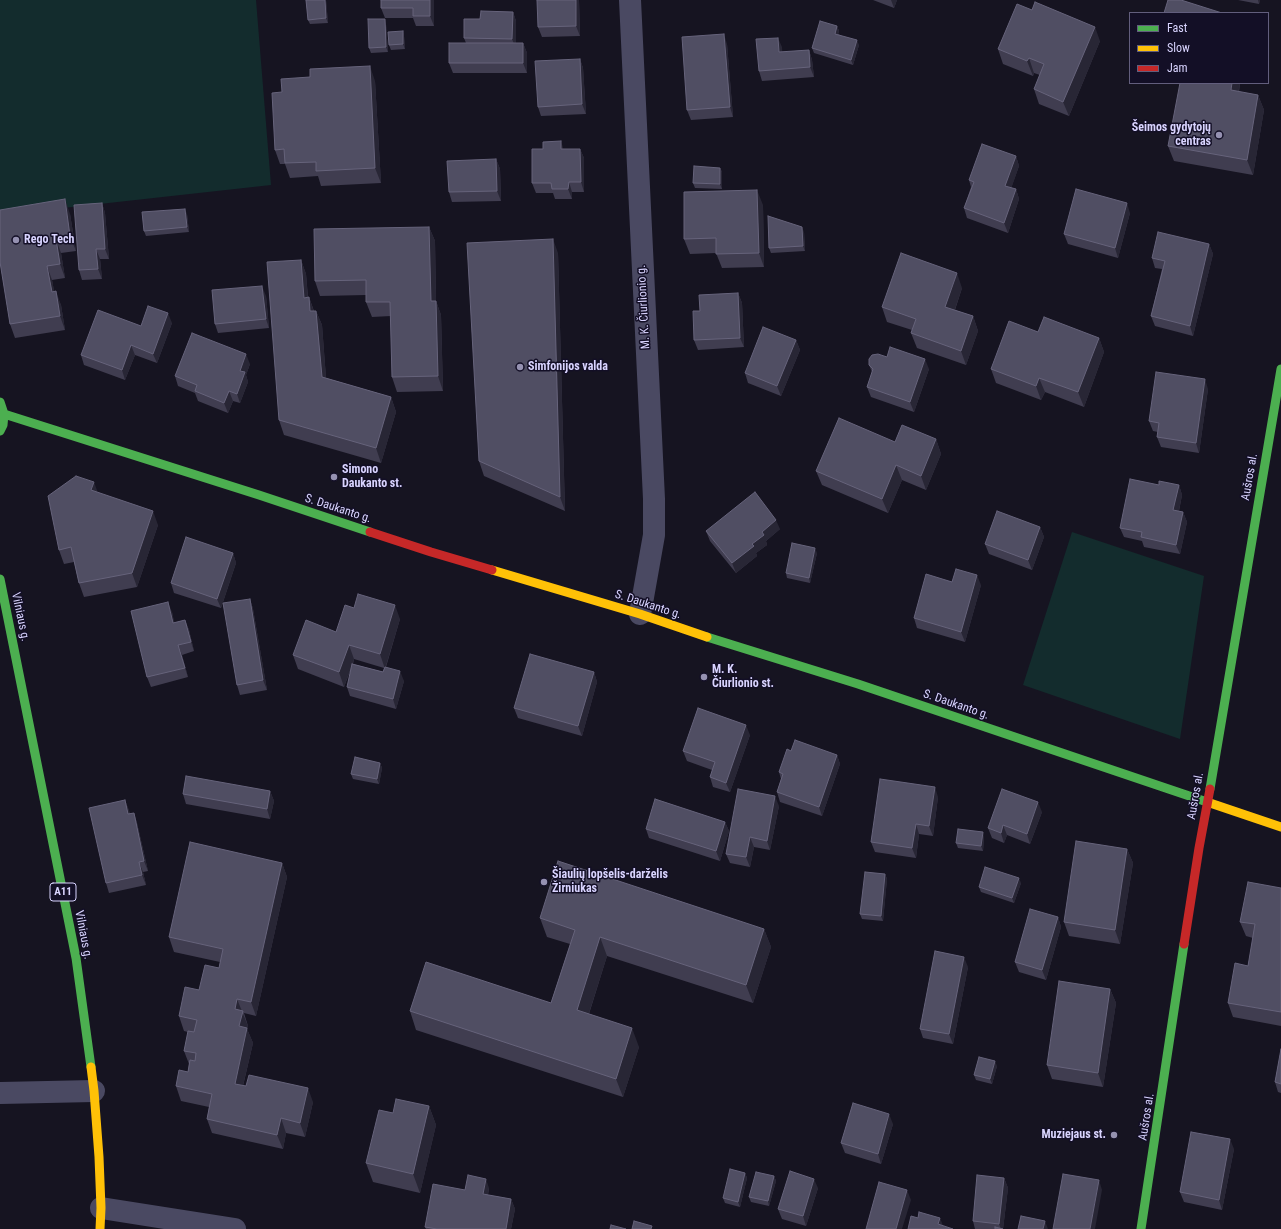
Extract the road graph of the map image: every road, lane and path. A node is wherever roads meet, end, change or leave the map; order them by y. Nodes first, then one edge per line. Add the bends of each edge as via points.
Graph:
1 (630, 0) edge
2 (1281, 369) edge
3 (0, 402) edge
4 (4, 414) junction
5 (0, 431) edge
6 (0, 579) edge
7 (640, 614) junction
8 (1208, 803) junction
9 (1281, 827) edge
10 (94, 1091) junction
11 (0, 1093) edge
12 (100, 1219) edge
13 (235, 1229) edge
14 (1141, 1229) edge

1 - 7 street, M. K. Čiurlionio g. via 654,499 654,535
2 - 8 main road, Aušros al.
3 - 4 main road
4 - 5 main road
4 - 7 main road, S. Daukanto g. via 431,552
6 - 10 main road, Vilniaus g. / A11 via 76,958
7 - 8 main road, S. Daukanto g. via 858,684
8 - 9 main road, S. Daukanto g.
8 - 14 main road, Aušros al.
10 - 11 street
10 - 12 main road, Vilniaus g. / A11
12 - 13 street

